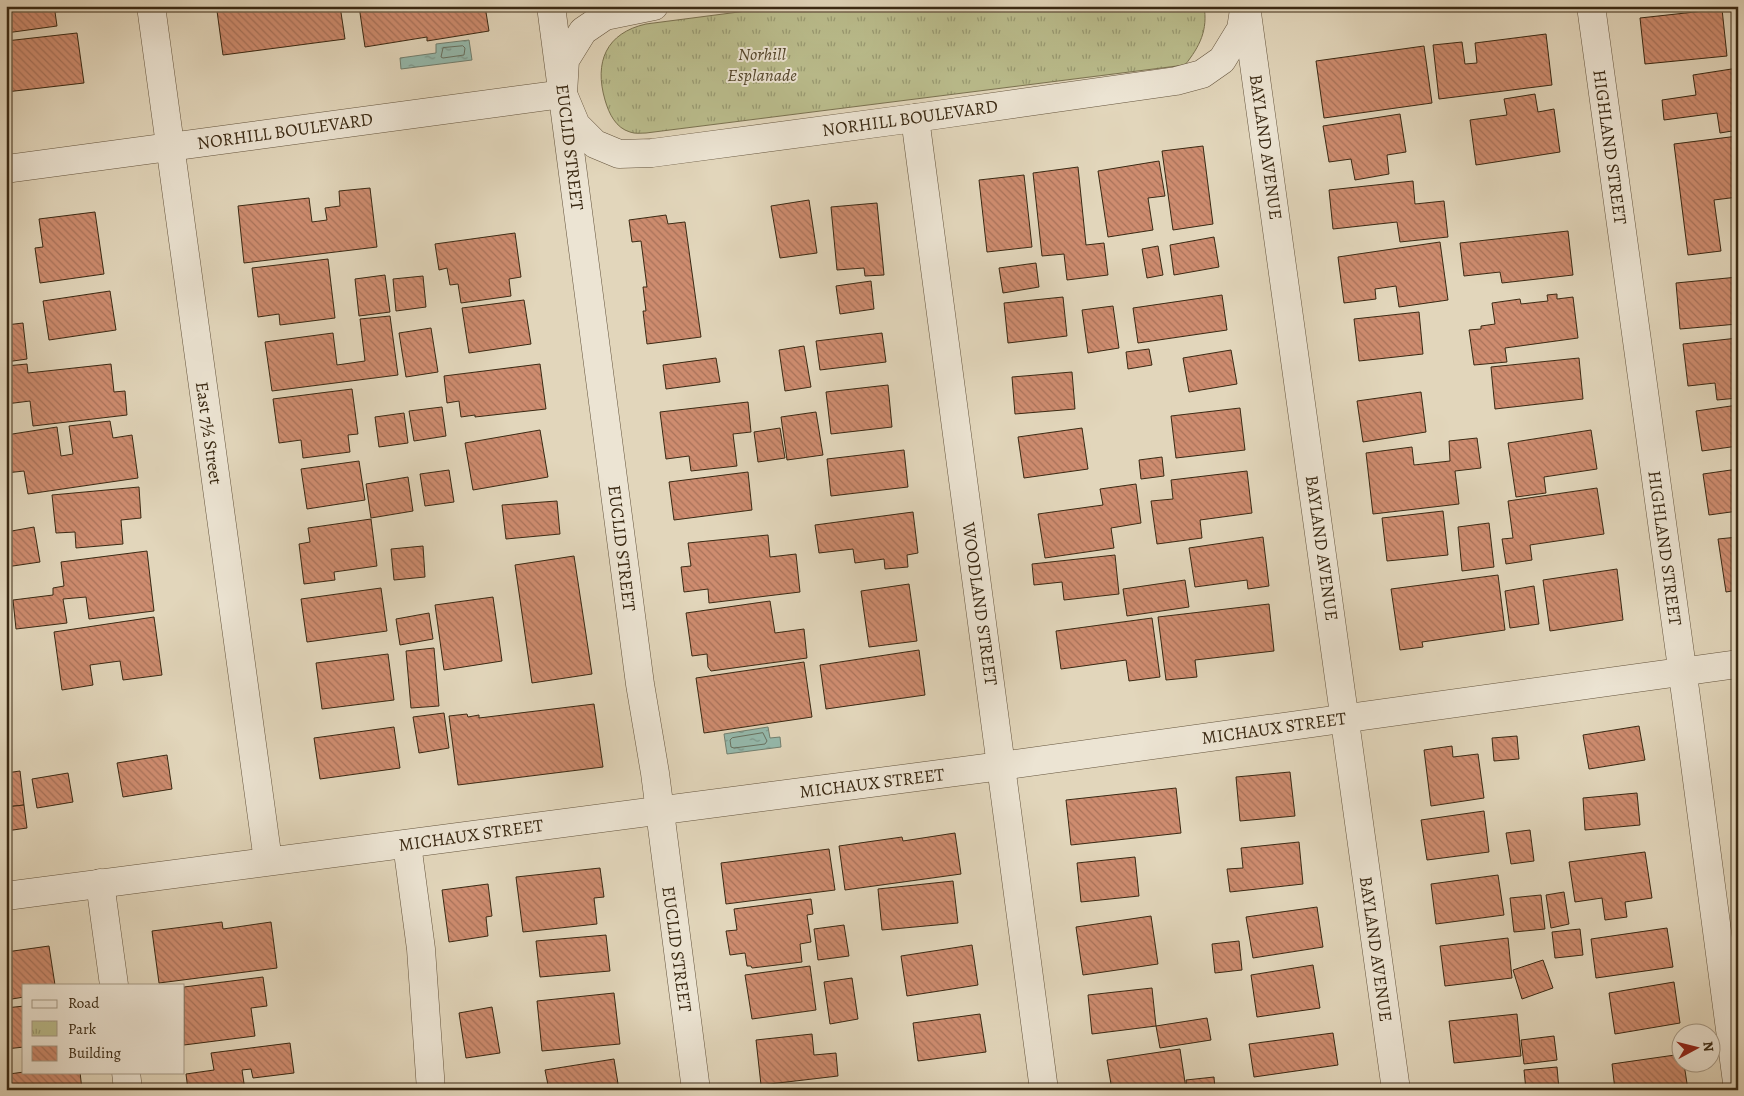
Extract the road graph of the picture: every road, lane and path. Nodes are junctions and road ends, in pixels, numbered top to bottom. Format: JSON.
{"nodes":[{"id":1,"x":151,"y":6,"type":"edge"},
{"id":2,"x":551,"y":6,"type":"edge"},
{"id":3,"x":654,"y":6,"type":"edge"},
{"id":4,"x":1246,"y":6,"type":"edge"},
{"id":5,"x":1591,"y":6,"type":"edge"},
{"id":6,"x":563,"y":94,"type":"junction"},
{"id":7,"x":915,"y":118,"type":"junction"},
{"id":8,"x":170,"y":147,"type":"junction"},
{"id":9,"x":6,"y":169,"type":"edge"},
{"id":10,"x":1738,"y":664,"type":"edge"},
{"id":11,"x":1682,"y":672,"type":"junction"},
{"id":12,"x":1345,"y":718,"type":"junction"},
{"id":13,"x":1001,"y":766,"type":"junction"},
{"id":14,"x":659,"y":810,"type":"junction"},
{"id":15,"x":408,"y":844,"type":"junction"},
{"id":16,"x":268,"y":861,"type":"junction"},
{"id":17,"x":100,"y":883,"type":"junction"},
{"id":18,"x":6,"y":896,"type":"edge"},
{"id":19,"x":114,"y":984,"type":"edge"},
{"id":20,"x":126,"y":1074,"type":"edge"},
{"id":21,"x":128,"y":1090,"type":"edge"},
{"id":22,"x":431,"y":1090,"type":"edge"},
{"id":23,"x":696,"y":1090,"type":"edge"},
{"id":24,"x":1044,"y":1090,"type":"edge"},
{"id":25,"x":1396,"y":1090,"type":"edge"},
{"id":26,"x":1738,"y":1090,"type":"edge"}],
"edges":[{"from":1,"to":8,"type":"street","name":"East 7½ Street"},
{"from":2,"to":6,"type":"street","name":"EUCLID STREET"},
{"from":3,"to":6,"type":"street","name":"NORHILL BOULEVARD"},
{"from":4,"to":7,"type":"street","name":"NORHILL BOULEVARD"},
{"from":4,"to":12,"type":"street","name":"BAYLAND AVENUE"},
{"from":5,"to":11,"type":"street","name":"HIGHLAND STREET"},
{"from":6,"to":7,"type":"street","name":"NORHILL BOULEVARD"},
{"from":6,"to":8,"type":"street","name":"NORHILL BOULEVARD"},
{"from":6,"to":14,"type":"street","name":"EUCLID STREET"},
{"from":7,"to":13,"type":"street","name":"WOODLAND STREET"},
{"from":8,"to":9,"type":"street","name":"NORHILL BOULEVARD"},
{"from":8,"to":16,"type":"street","name":"East 7½ Street"},
{"from":10,"to":11,"type":"street","name":"MICHAUX STREET"},
{"from":11,"to":12,"type":"street","name":"MICHAUX STREET"},
{"from":11,"to":26,"type":"street","name":"HIGHLAND STREET"},
{"from":12,"to":13,"type":"street","name":"MICHAUX STREET"},
{"from":12,"to":25,"type":"street","name":"BAYLAND AVENUE"},
{"from":13,"to":14,"type":"street","name":"MICHAUX STREET"},
{"from":13,"to":24,"type":"street","name":"WOODLAND STREET"},
{"from":14,"to":15,"type":"street","name":"MICHAUX STREET"},
{"from":14,"to":23,"type":"street","name":"EUCLID STREET"},
{"from":15,"to":16,"type":"street","name":"MICHAUX STREET"},
{"from":15,"to":22,"type":"street"},
{"from":16,"to":17,"type":"street","name":"MICHAUX STREET"},
{"from":17,"to":18,"type":"street","name":"MICHAUX STREET"},
{"from":17,"to":19,"type":"street"},
{"from":20,"to":21,"type":"street"}]}
